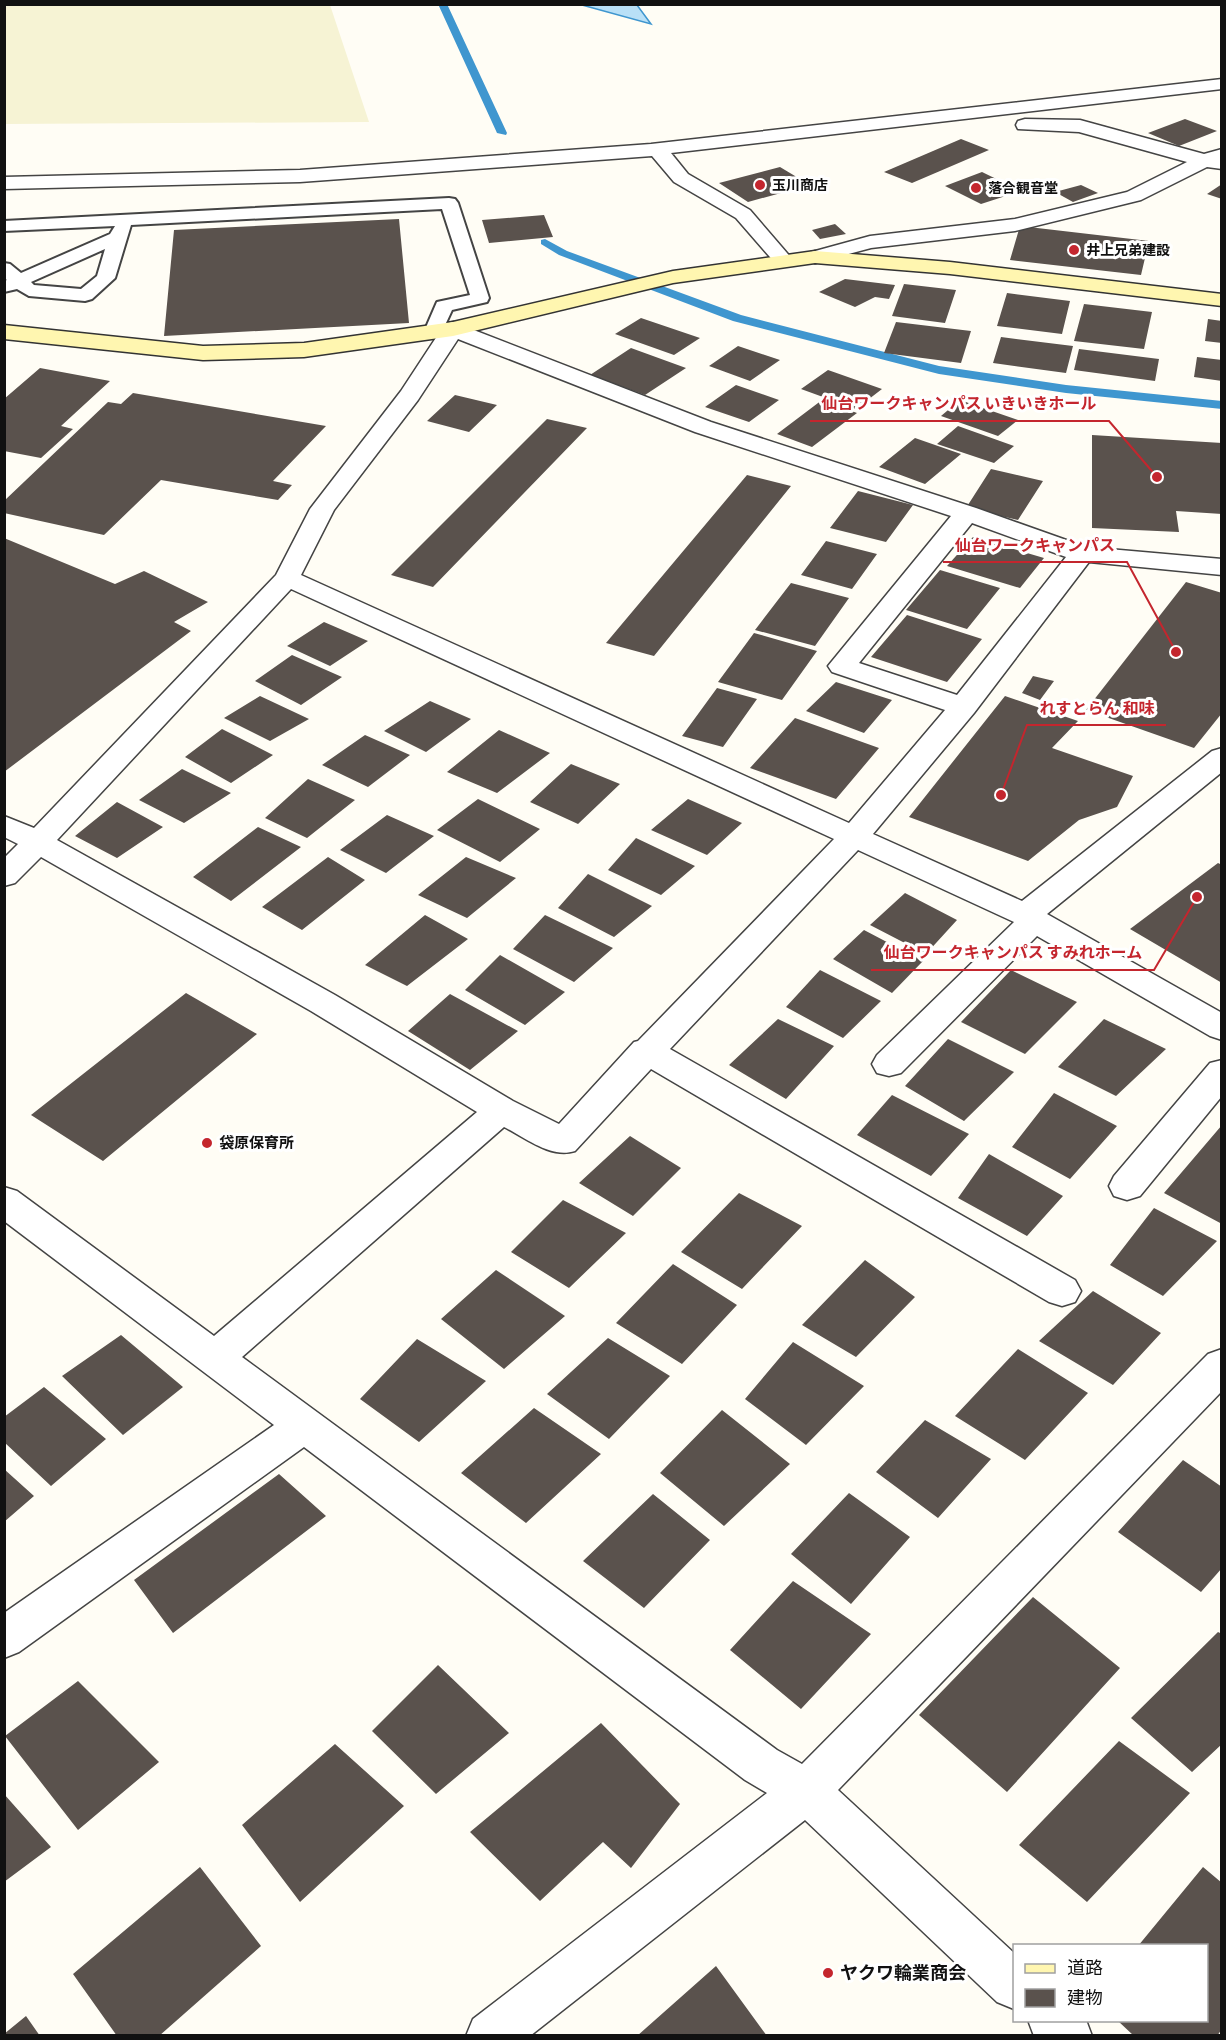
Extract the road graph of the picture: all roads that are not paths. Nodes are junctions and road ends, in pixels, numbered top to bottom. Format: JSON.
{"nodes":[{"id":1,"x":1221,"y":84,"type":"edge"},
{"id":2,"x":868,"y":126,"type":"junction"},
{"id":3,"x":658,"y":150,"type":"junction"},
{"id":4,"x":1216,"y":160,"type":"edge"},
{"id":5,"x":4,"y":183,"type":"edge"},
{"id":6,"x":126,"y":221,"type":"junction"},
{"id":7,"x":4,"y":226,"type":"edge"},
{"id":8,"x":117,"y":237,"type":"junction"},
{"id":9,"x":815,"y":257,"type":"junction"},
{"id":10,"x":783,"y":260,"type":"junction"},
{"id":11,"x":4,"y":268,"type":"edge"},
{"id":12,"x":12,"y":285,"type":"edge"},
{"id":13,"x":1221,"y":300,"type":"edge"},
{"id":14,"x":443,"y":331,"type":"junction"},
{"id":15,"x":4,"y":332,"type":"edge"},
{"id":16,"x":967,"y":513,"type":"junction"},
{"id":17,"x":1082,"y":554,"type":"junction"},
{"id":18,"x":1221,"y":567,"type":"edge"},
{"id":19,"x":286,"y":578,"type":"junction"},
{"id":20,"x":964,"y":707,"type":"junction"},
{"id":21,"x":1221,"y":757,"type":"edge"},
{"id":22,"x":4,"y":825,"type":"edge"},
{"id":23,"x":854,"y":836,"type":"junction"},
{"id":24,"x":38,"y":842,"type":"junction"},
{"id":25,"x":4,"y":876,"type":"edge"},
{"id":26,"x":1030,"y":918,"type":"junction"},
{"id":27,"x":1221,"y":1028,"type":"edge"},
{"id":28,"x":646,"y":1052,"type":"junction"},
{"id":29,"x":889,"y":1064,"type":"dead end"},
{"id":30,"x":1221,"y":1072,"type":"edge"},
{"id":31,"x":501,"y":1110,"type":"junction"},
{"id":32,"x":1127,"y":1186,"type":"dead end"},
{"id":33,"x":4,"y":1201,"type":"edge"},
{"id":34,"x":1062,"y":1292,"type":"dead end"},
{"id":35,"x":215,"y":1358,"type":"junction"},
{"id":36,"x":1221,"y":1365,"type":"edge"},
{"id":37,"x":306,"y":1425,"type":"junction"},
{"id":38,"x":4,"y":1638,"type":"edge"},
{"id":39,"x":806,"y":1791,"type":"junction"},
{"id":40,"x":1013,"y":1984,"type":"edge"},
{"id":41,"x":1054,"y":2022,"type":"edge"},
{"id":42,"x":504,"y":2031,"type":"edge"},
{"id":43,"x":1068,"y":2036,"type":"edge"}],
"edges":[{"from":1,"to":2,"type":"street"},
{"from":2,"to":3,"type":"street"},
{"from":2,"to":4,"type":"street"},
{"from":3,"to":5,"type":"street"},
{"from":3,"to":10,"type":"street"},
{"from":4,"to":9,"type":"street"},
{"from":6,"to":7,"type":"lane"},
{"from":6,"to":8,"type":"lane"},
{"from":6,"to":14,"type":"lane"},
{"from":8,"to":12,"type":"lane"},
{"from":8,"to":12,"type":"lane"},
{"from":9,"to":10,"type":"street"},
{"from":9,"to":13,"type":"street"},
{"from":10,"to":14,"type":"street"},
{"from":11,"to":12,"type":"lane"},
{"from":14,"to":15,"type":"street"},
{"from":14,"to":16,"type":"street"},
{"from":14,"to":19,"type":"street"},
{"from":16,"to":17,"type":"street"},
{"from":16,"to":20,"type":"street"},
{"from":17,"to":18,"type":"street"},
{"from":17,"to":20,"type":"street"},
{"from":19,"to":23,"type":"street"},
{"from":19,"to":24,"type":"street"},
{"from":20,"to":23,"type":"street"},
{"from":21,"to":26,"type":"street"},
{"from":22,"to":24,"type":"street"},
{"from":23,"to":26,"type":"street"},
{"from":23,"to":28,"type":"street"},
{"from":24,"to":25,"type":"street"},
{"from":24,"to":31,"type":"street"},
{"from":26,"to":27,"type":"street"},
{"from":26,"to":29,"type":"street"},
{"from":28,"to":31,"type":"street"},
{"from":28,"to":34,"type":"street"},
{"from":30,"to":32,"type":"street"},
{"from":31,"to":35,"type":"street"},
{"from":33,"to":35,"type":"street"},
{"from":35,"to":37,"type":"street"},
{"from":36,"to":39,"type":"street"},
{"from":37,"to":38,"type":"street"},
{"from":37,"to":39,"type":"street"},
{"from":39,"to":40,"type":"street"},
{"from":39,"to":42,"type":"street"},
{"from":41,"to":43,"type":"street"}]}
